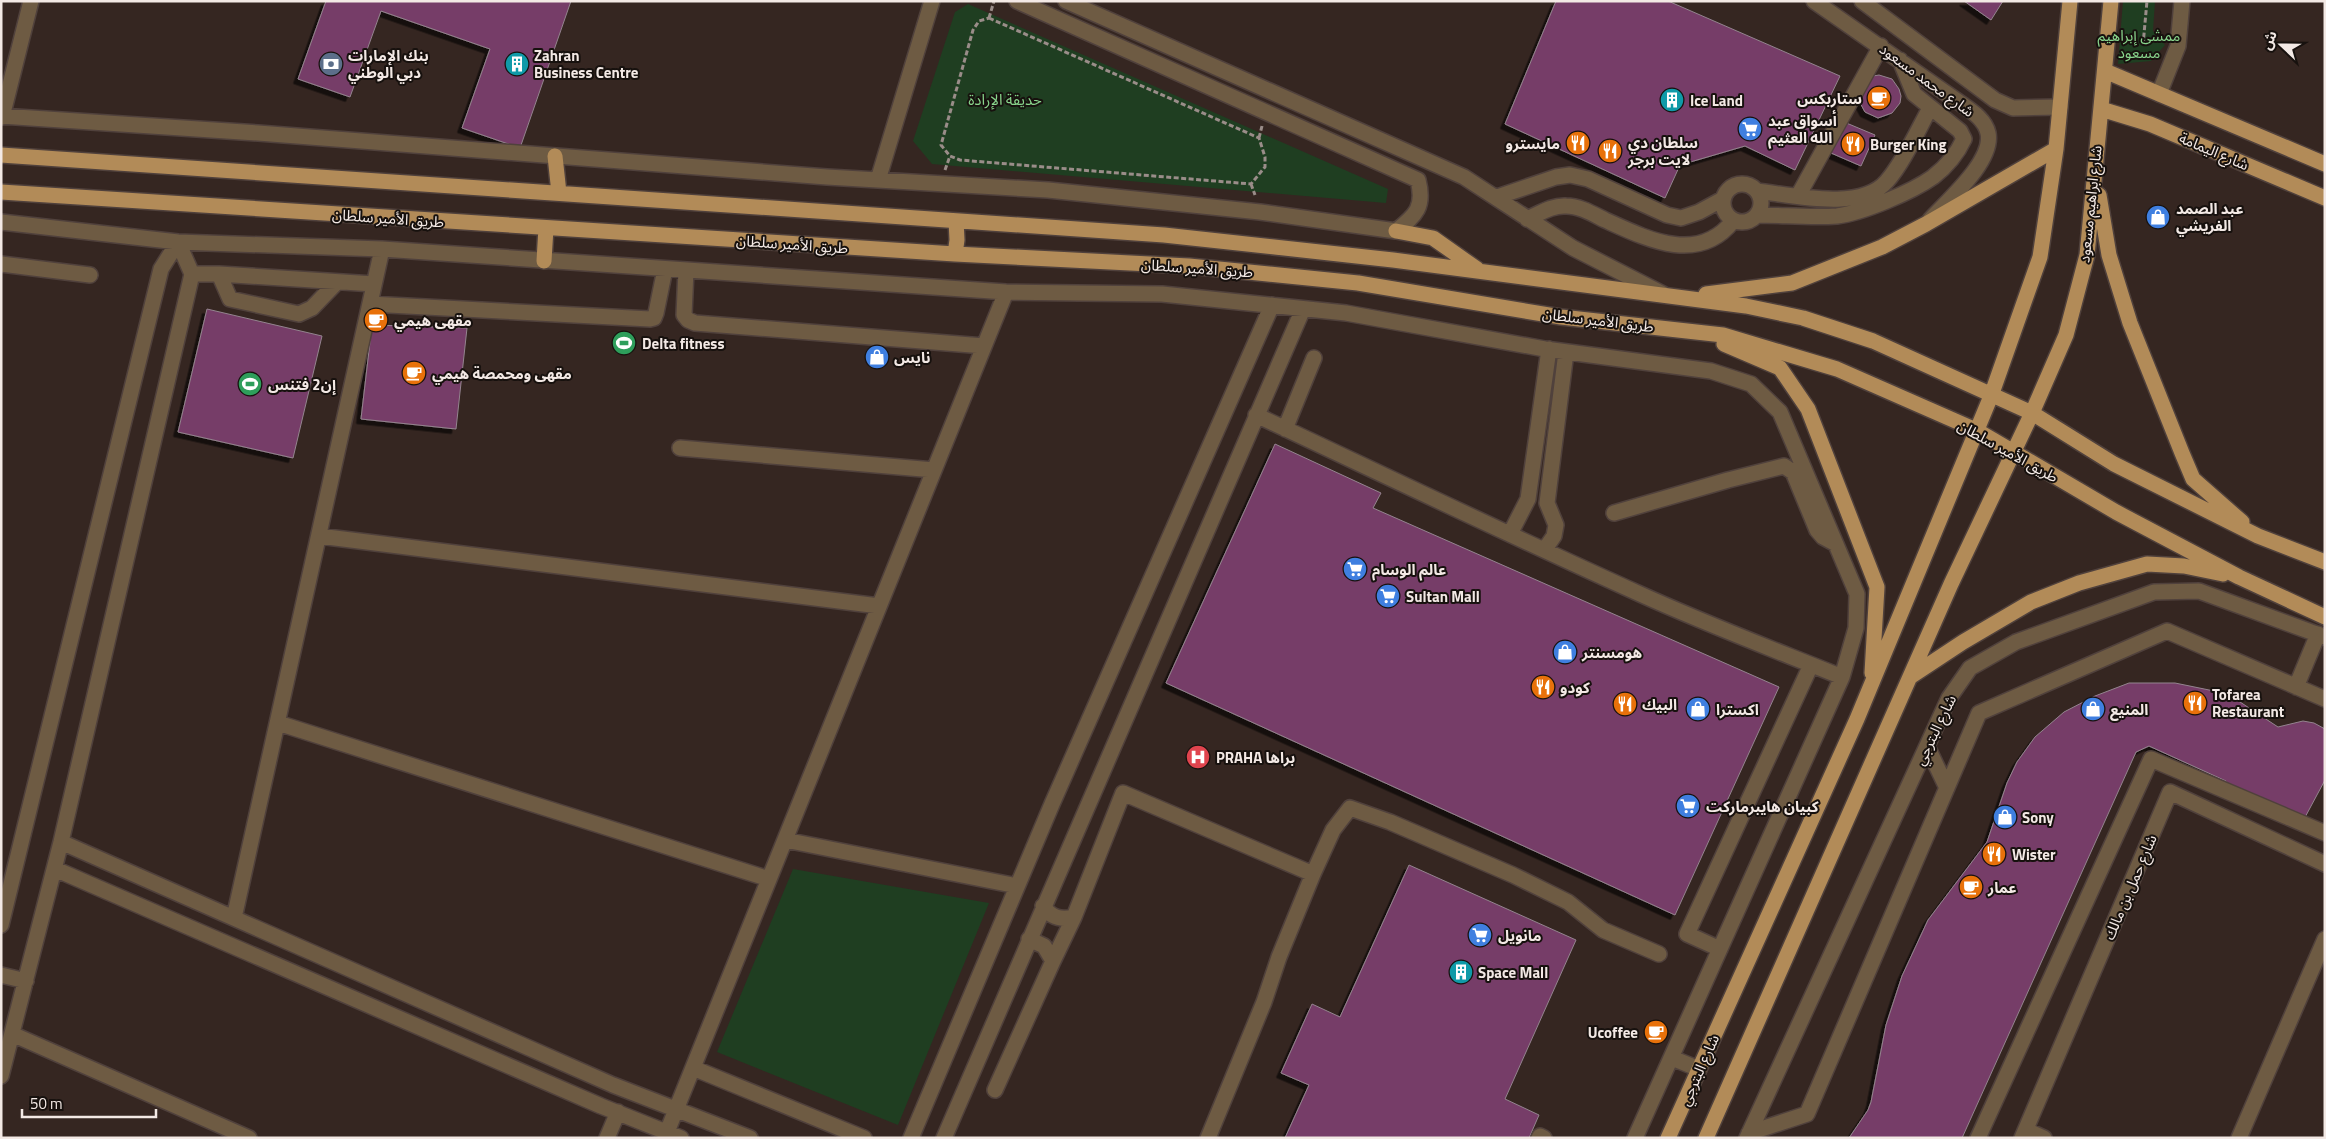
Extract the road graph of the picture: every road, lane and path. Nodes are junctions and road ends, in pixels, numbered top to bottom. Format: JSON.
{"nodes":[{"id":1,"x":31,"y":1,"type":"edge"},
{"id":2,"x":932,"y":1,"type":"edge"},
{"id":3,"x":994,"y":1,"type":"edge"},
{"id":4,"x":1017,"y":1,"type":"edge"},
{"id":5,"x":1066,"y":1,"type":"edge"},
{"id":6,"x":1814,"y":1,"type":"edge"},
{"id":7,"x":1862,"y":1,"type":"edge"},
{"id":8,"x":2070,"y":1,"type":"edge"},
{"id":9,"x":2111,"y":1,"type":"edge"},
{"id":10,"x":2147,"y":1,"type":"edge"},
{"id":11,"x":2182,"y":1,"type":"edge"},
{"id":12,"x":989,"y":18,"type":"junction"},
{"id":13,"x":2143,"y":45,"type":"dead end"},
{"id":14,"x":1881,"y":46,"type":"junction"},
{"id":15,"x":1900,"y":60,"type":"junction"},
{"id":16,"x":2105,"y":71,"type":"junction"},
{"id":17,"x":2159,"y":94,"type":"junction"},
{"id":18,"x":2060,"y":107,"type":"junction"},
{"id":19,"x":1930,"y":108,"type":"junction"},
{"id":20,"x":2101,"y":109,"type":"junction"},
{"id":21,"x":2,"y":116,"type":"edge"},
{"id":22,"x":2056,"y":149,"type":"junction"},
{"id":23,"x":1,"y":154,"type":"edge"},
{"id":24,"x":555,"y":156,"type":"junction"},
{"id":25,"x":2095,"y":160,"type":"junction"},
{"id":26,"x":2325,"y":164,"type":"edge"},
{"id":27,"x":878,"y":180,"type":"junction"},
{"id":28,"x":1757,"y":191,"type":"junction"},
{"id":29,"x":1,"y":192,"type":"edge"},
{"id":30,"x":559,"y":193,"type":"junction"},
{"id":31,"x":1798,"y":196,"type":"junction"},
{"id":32,"x":1496,"y":197,"type":"junction"},
{"id":33,"x":2325,"y":198,"type":"edge"},
{"id":34,"x":1723,"y":199,"type":"junction"},
{"id":35,"x":1757,"y":215,"type":"junction"},
{"id":36,"x":1527,"y":219,"type":"junction"},
{"id":37,"x":956,"y":221,"type":"junction"},
{"id":38,"x":1733,"y":221,"type":"junction"},
{"id":39,"x":1,"y":222,"type":"edge"},
{"id":40,"x":1926,"y":224,"type":"junction"},
{"id":41,"x":546,"y":228,"type":"junction"},
{"id":42,"x":1396,"y":231,"type":"junction"},
{"id":43,"x":178,"y":242,"type":"junction"},
{"id":44,"x":382,"y":250,"type":"junction"},
{"id":45,"x":955,"y":254,"type":"junction"},
{"id":46,"x":544,"y":260,"type":"junction"},
{"id":47,"x":1,"y":264,"type":"edge"},
{"id":48,"x":666,"y":269,"type":"junction"},
{"id":49,"x":686,"y":270,"type":"junction"},
{"id":50,"x":1481,"y":271,"type":"junction"},
{"id":51,"x":192,"y":274,"type":"junction"},
{"id":52,"x":219,"y":274,"type":"junction"},
{"id":53,"x":90,"y":275,"type":"dead end"},
{"id":54,"x":336,"y":282,"type":"junction"},
{"id":55,"x":374,"y":284,"type":"junction"},
{"id":56,"x":1006,"y":292,"type":"junction"},
{"id":57,"x":1666,"y":296,"type":"junction"},
{"id":58,"x":370,"y":304,"type":"junction"},
{"id":59,"x":1272,"y":305,"type":"junction"},
{"id":60,"x":1303,"y":309,"type":"junction"},
{"id":61,"x":1670,"y":329,"type":"junction"},
{"id":62,"x":984,"y":346,"type":"junction"},
{"id":63,"x":1549,"y":349,"type":"junction"},
{"id":64,"x":1566,"y":352,"type":"junction"},
{"id":65,"x":1314,"y":358,"type":"dead end"},
{"id":66,"x":1991,"y":396,"type":"junction"},
{"id":67,"x":2032,"y":413,"type":"junction"},
{"id":68,"x":1256,"y":416,"type":"junction"},
{"id":69,"x":1285,"y":429,"type":"junction"},
{"id":70,"x":1976,"y":430,"type":"junction"},
{"id":71,"x":680,"y":448,"type":"dead end"},
{"id":72,"x":2013,"y":453,"type":"junction"},
{"id":73,"x":934,"y":470,"type":"junction"},
{"id":74,"x":1614,"y":513,"type":"dead end"},
{"id":75,"x":1510,"y":534,"type":"junction"},
{"id":76,"x":319,"y":536,"type":"junction"},
{"id":77,"x":2258,"y":536,"type":"junction"},
{"id":78,"x":1836,"y":544,"type":"junction"},
{"id":79,"x":1545,"y":549,"type":"junction"},
{"id":80,"x":2325,"y":562,"type":"edge"},
{"id":81,"x":2239,"y":577,"type":"junction"},
{"id":82,"x":879,"y":606,"type":"junction"},
{"id":83,"x":2325,"y":617,"type":"edge"},
{"id":84,"x":2322,"y":635,"type":"edge"},
{"id":85,"x":1811,"y":665,"type":"junction"},
{"id":86,"x":1842,"y":677,"type":"junction"},
{"id":87,"x":1910,"y":677,"type":"junction"},
{"id":88,"x":2296,"y":686,"type":"junction"},
{"id":89,"x":2325,"y":699,"type":"edge"},
{"id":90,"x":1857,"y":719,"type":"junction"},
{"id":91,"x":278,"y":723,"type":"junction"},
{"id":92,"x":1926,"y":746,"type":"junction"},
{"id":93,"x":1947,"y":788,"type":"junction"},
{"id":94,"x":2325,"y":833,"type":"edge"},
{"id":95,"x":785,"y":840,"type":"junction"},
{"id":96,"x":61,"y":842,"type":"junction"},
{"id":97,"x":2325,"y":864,"type":"edge"},
{"id":98,"x":55,"y":869,"type":"junction"},
{"id":99,"x":1313,"y":874,"type":"junction"},
{"id":100,"x":770,"y":879,"type":"junction"},
{"id":101,"x":1017,"y":886,"type":"junction"},
{"id":102,"x":1043,"y":906,"type":"junction"},
{"id":103,"x":1074,"y":917,"type":"junction"},
{"id":104,"x":234,"y":918,"type":"junction"},
{"id":105,"x":1,"y":925,"type":"edge"},
{"id":106,"x":1029,"y":939,"type":"junction"},
{"id":107,"x":2325,"y":939,"type":"edge"},
{"id":108,"x":1720,"y":949,"type":"junction"},
{"id":109,"x":1659,"y":954,"type":"dead end"},
{"id":110,"x":1053,"y":961,"type":"junction"},
{"id":111,"x":1,"y":975,"type":"edge"},
{"id":112,"x":26,"y":981,"type":"junction"},
{"id":113,"x":12,"y":1034,"type":"junction"},
{"id":114,"x":1672,"y":1058,"type":"junction"},
{"id":115,"x":693,"y":1068,"type":"junction"},
{"id":116,"x":1699,"y":1069,"type":"junction"},
{"id":117,"x":1,"y":1076,"type":"edge"},
{"id":118,"x":995,"y":1090,"type":"dead end"},
{"id":119,"x":676,"y":1109,"type":"junction"},
{"id":120,"x":618,"y":1112,"type":"junction"},
{"id":121,"x":2024,"y":1134,"type":"edge"},
{"id":122,"x":674,"y":1135,"type":"edge"},
{"id":123,"x":1748,"y":1135,"type":"edge"},
{"id":124,"x":249,"y":1138,"type":"edge"},
{"id":125,"x":607,"y":1138,"type":"edge"},
{"id":126,"x":750,"y":1138,"type":"edge"},
{"id":127,"x":864,"y":1138,"type":"edge"},
{"id":128,"x":911,"y":1138,"type":"edge"},
{"id":129,"x":944,"y":1138,"type":"edge"},
{"id":130,"x":1208,"y":1138,"type":"edge"},
{"id":131,"x":1539,"y":1138,"type":"edge"},
{"id":132,"x":1544,"y":1138,"type":"edge"},
{"id":133,"x":1636,"y":1138,"type":"edge"},
{"id":134,"x":1668,"y":1138,"type":"edge"},
{"id":135,"x":1706,"y":1138,"type":"edge"},
{"id":136,"x":1978,"y":1138,"type":"edge"},
{"id":137,"x":2044,"y":1138,"type":"edge"},
{"id":138,"x":2239,"y":1138,"type":"edge"}],
"edges":[{"from":1,"to":21,"type":"street"},
{"from":2,"to":27,"type":"street"},
{"from":3,"to":12,"type":"path"},
{"from":4,"to":42,"type":"street"},
{"from":5,"to":32,"type":"street"},
{"from":6,"to":14,"type":"street","name":"شارع محمد مسعود"},
{"from":7,"to":18,"type":"street","name":"شارع محمد مسعود"},
{"from":8,"to":18,"type":"main road"},
{"from":9,"to":16,"type":"main road","name":"شارع ابراهيم مسعود"},
{"from":10,"to":13,"type":"path"},
{"from":11,"to":17,"type":"street"},
{"from":12,"to":12,"type":"path"},
{"from":14,"to":15,"type":"street","name":"شارع محمد مسعود"},
{"from":14,"to":31,"type":"street"},
{"from":15,"to":19,"type":"street"},
{"from":15,"to":40,"type":"street","name":"شارع محمد مسعود"},
{"from":16,"to":17,"type":"main road","name":"شارع اليمامة"},
{"from":16,"to":20,"type":"main road","name":"شارع ابراهيم مسعود"},
{"from":17,"to":26,"type":"main road","name":"شارع اليمامة"},
{"from":18,"to":22,"type":"main road"},
{"from":19,"to":31,"type":"street"},
{"from":19,"to":35,"type":"street"},
{"from":20,"to":25,"type":"main road","name":"شارع ابراهيم مسعود"},
{"from":20,"to":33,"type":"main road","name":"شارع اليمامة"},
{"from":21,"to":24,"type":"street"},
{"from":22,"to":40,"type":"main road"},
{"from":22,"to":66,"type":"main road"},
{"from":23,"to":30,"type":"main road","name":"طريق الأمير سلطان"},
{"from":24,"to":27,"type":"street"},
{"from":24,"to":30,"type":"main road"},
{"from":25,"to":67,"type":"main road","name":"شارع ابراهيم مسعود"},
{"from":25,"to":77,"type":"main road"},
{"from":27,"to":42,"type":"street"},
{"from":28,"to":31,"type":"street"},
{"from":28,"to":34,"type":"street"},
{"from":28,"to":35,"type":"street"},
{"from":29,"to":41,"type":"main road","name":"طريق الأمير سلطان"},
{"from":30,"to":37,"type":"main road","name":"طريق الأمير سلطان"},
{"from":32,"to":34,"type":"street"},
{"from":32,"to":36,"type":"street"},
{"from":34,"to":38,"type":"street"},
{"from":35,"to":38,"type":"street"},
{"from":36,"to":38,"type":"street"},
{"from":36,"to":57,"type":"street"},
{"from":37,"to":45,"type":"main road"},
{"from":37,"to":50,"type":"main road","name":"طريق الأمير سلطان"},
{"from":39,"to":43,"type":"street"},
{"from":40,"to":57,"type":"main road"},
{"from":41,"to":45,"type":"main road","name":"طريق الأمير سلطان"},
{"from":41,"to":46,"type":"main road"},
{"from":42,"to":50,"type":"main road"},
{"from":43,"to":44,"type":"street"},
{"from":43,"to":51,"type":"street"},
{"from":43,"to":105,"type":"street"},
{"from":44,"to":46,"type":"street"},
{"from":44,"to":55,"type":"street"},
{"from":45,"to":61,"type":"main road","name":"طريق الأمير سلطان"},
{"from":46,"to":48,"type":"street"},
{"from":47,"to":53,"type":"street"},
{"from":48,"to":49,"type":"street"},
{"from":48,"to":58,"type":"street"},
{"from":49,"to":56,"type":"street"},
{"from":49,"to":62,"type":"street"},
{"from":50,"to":57,"type":"main road","name":"طريق الأمير سلطان"},
{"from":51,"to":52,"type":"street"},
{"from":51,"to":96,"type":"street"},
{"from":52,"to":54,"type":"street"},
{"from":52,"to":54,"type":"street"},
{"from":54,"to":55,"type":"street"},
{"from":55,"to":58,"type":"street"},
{"from":56,"to":59,"type":"street"},
{"from":56,"to":62,"type":"street"},
{"from":57,"to":66,"type":"main road","name":"طريق الأمير سلطان"},
{"from":58,"to":76,"type":"street"},
{"from":59,"to":60,"type":"street"},
{"from":59,"to":101,"type":"street"},
{"from":60,"to":63,"type":"street"},
{"from":60,"to":68,"type":"street"},
{"from":61,"to":70,"type":"main road","name":"طريق الأمير سلطان"},
{"from":61,"to":90,"type":"main road"},
{"from":62,"to":73,"type":"street"},
{"from":63,"to":64,"type":"street"},
{"from":63,"to":75,"type":"street"},
{"from":64,"to":78,"type":"street"},
{"from":64,"to":79,"type":"street"},
{"from":65,"to":69,"type":"street"},
{"from":66,"to":67,"type":"main road","name":"طريق الأمير سلطان"},
{"from":66,"to":70,"type":"main road","name":"شارع البترجي"},
{"from":67,"to":72,"type":"main road","name":"شارع ابراهيم مسعود"},
{"from":67,"to":77,"type":"main road","name":"طريق الأمير سلطان"},
{"from":68,"to":69,"type":"street"},
{"from":68,"to":102,"type":"street"},
{"from":69,"to":75,"type":"street"},
{"from":70,"to":72,"type":"main road","name":"طريق الأمير سلطان"},
{"from":70,"to":90,"type":"main road","name":"شارع البترجي"},
{"from":71,"to":73,"type":"street"},
{"from":72,"to":81,"type":"main road","name":"طريق الأمير سلطان"},
{"from":72,"to":87,"type":"main road"},
{"from":73,"to":82,"type":"street"},
{"from":74,"to":78,"type":"street"},
{"from":75,"to":79,"type":"street"},
{"from":76,"to":82,"type":"street"},
{"from":76,"to":91,"type":"street"},
{"from":77,"to":80,"type":"main road","name":"طريق الأمير سلطان"},
{"from":78,"to":86,"type":"street","name":"شارع البترجي"},
{"from":79,"to":85,"type":"street"},
{"from":81,"to":83,"type":"main road","name":"طريق الأمير سلطان"},
{"from":81,"to":87,"type":"main road"},
{"from":82,"to":95,"type":"street"},
{"from":84,"to":88,"type":"street"},
{"from":84,"to":92,"type":"street","name":"شارع البترجي"},
{"from":85,"to":86,"type":"street"},
{"from":85,"to":108,"type":"street"},
{"from":86,"to":108,"type":"street","name":"شارع البترجي"},
{"from":87,"to":135,"type":"main road"},
{"from":88,"to":89,"type":"street"},
{"from":88,"to":93,"type":"street"},
{"from":90,"to":116,"type":"main road","name":"شارع البترجي"},
{"from":91,"to":100,"type":"street"},
{"from":91,"to":104,"type":"street"},
{"from":92,"to":93,"type":"street"},
{"from":92,"to":123,"type":"street","name":"شارع البترجي"},
{"from":93,"to":123,"type":"street"},
{"from":94,"to":136,"type":"street"},
{"from":95,"to":100,"type":"street"},
{"from":95,"to":101,"type":"street"},
{"from":96,"to":98,"type":"street"},
{"from":96,"to":104,"type":"street"},
{"from":97,"to":121,"type":"street","name":"شارع حمل بن مالك"},
{"from":98,"to":112,"type":"street"},
{"from":98,"to":120,"type":"street"},
{"from":99,"to":103,"type":"street"},
{"from":99,"to":109,"type":"street"},
{"from":99,"to":130,"type":"street"},
{"from":100,"to":115,"type":"street"},
{"from":101,"to":128,"type":"street"},
{"from":102,"to":103,"type":"street"},
{"from":102,"to":106,"type":"street"},
{"from":103,"to":110,"type":"street"},
{"from":104,"to":119,"type":"street"},
{"from":106,"to":110,"type":"street"},
{"from":106,"to":129,"type":"street"},
{"from":107,"to":138,"type":"street"},
{"from":108,"to":114,"type":"street","name":"شارع البترجي"},
{"from":110,"to":118,"type":"street"},
{"from":111,"to":112,"type":"street"},
{"from":112,"to":113,"type":"street"},
{"from":113,"to":117,"type":"street"},
{"from":113,"to":124,"type":"street"},
{"from":114,"to":116,"type":"street"},
{"from":114,"to":133,"type":"street","name":"شارع البترجي"},
{"from":115,"to":119,"type":"street"},
{"from":115,"to":127,"type":"street"},
{"from":116,"to":134,"type":"main road","name":"شارع البترجي"},
{"from":119,"to":122,"type":"street"},
{"from":119,"to":126,"type":"street"},
{"from":120,"to":122,"type":"street"},
{"from":120,"to":125,"type":"street"},
{"from":121,"to":137,"type":"street"},
{"from":131,"to":132,"type":"street"}]}
